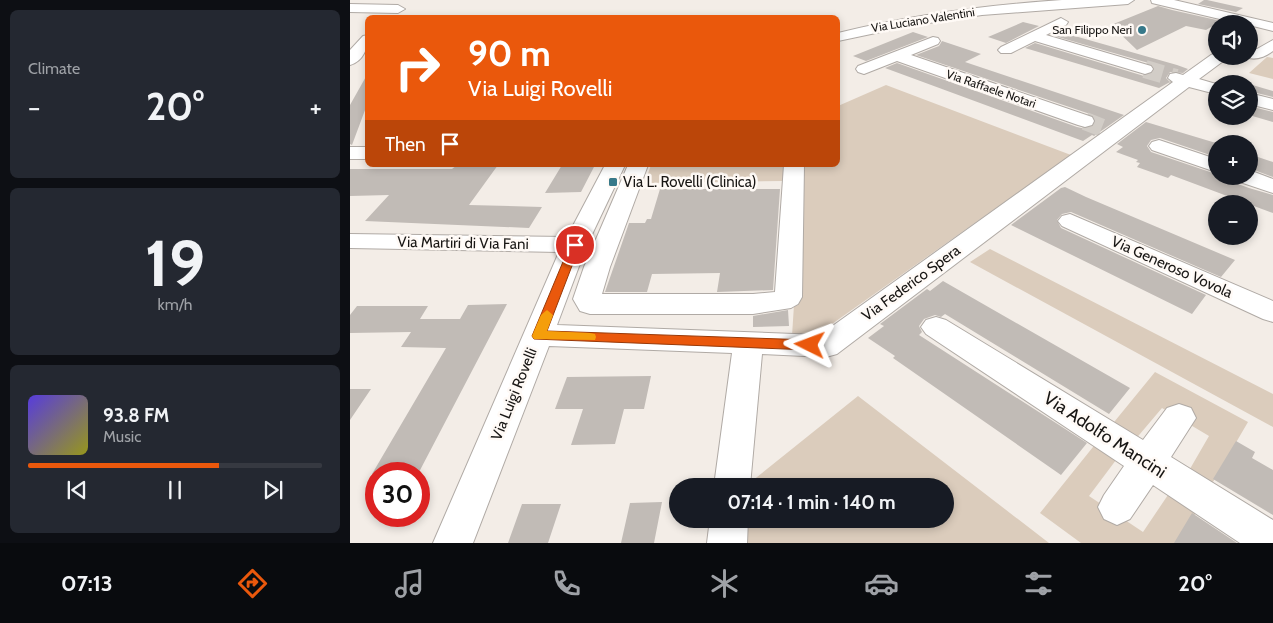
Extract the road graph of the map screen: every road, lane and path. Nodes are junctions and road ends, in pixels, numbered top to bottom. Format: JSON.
{"nodes":[{"id":1,"x":410,"y":0,"type":"edge"},
{"id":2,"x":1128,"y":0,"type":"edge"},
{"id":3,"x":1157,"y":0,"type":"edge"},
{"id":4,"x":350,"y":8,"type":"edge"},
{"id":5,"x":394,"y":13,"type":"edge"},
{"id":6,"x":1219,"y":15,"type":"edge"},
{"id":7,"x":1061,"y":22,"type":"dead end"},
{"id":8,"x":1258,"y":24,"type":"edge"},
{"id":9,"x":1273,"y":27,"type":"edge"},
{"id":10,"x":1034,"y":36,"type":"junction"},
{"id":11,"x":840,"y":37,"type":"edge"},
{"id":12,"x":933,"y":41,"type":"dead end"},
{"id":13,"x":365,"y":42,"type":"edge"},
{"id":14,"x":1006,"y":50,"type":"dead end"},
{"id":15,"x":898,"y":56,"type":"junction"},
{"id":16,"x":350,"y":60,"type":"edge"},
{"id":17,"x":1208,"y":61,"type":"edge"},
{"id":18,"x":864,"y":69,"type":"dead end"},
{"id":19,"x":1145,"y":69,"type":"tunnel mouth"},
{"id":20,"x":1181,"y":79,"type":"junction"},
{"id":21,"x":1208,"y":87,"type":"edge"},
{"id":22,"x":1258,"y":101,"type":"edge"},
{"id":23,"x":1273,"y":106,"type":"edge"},
{"id":24,"x":1101,"y":127,"type":"junction"},
{"id":25,"x":1159,"y":146,"type":"dead end"},
{"id":26,"x":350,"y":153,"type":"edge"},
{"id":27,"x":365,"y":153,"type":"edge"},
{"id":28,"x":1208,"y":163,"type":"edge"},
{"id":29,"x":614,"y":167,"type":"edge"},
{"id":30,"x":637,"y":167,"type":"edge"},
{"id":31,"x":794,"y":167,"type":"edge"},
{"id":32,"x":1258,"y":181,"type":"edge"},
{"id":33,"x":1273,"y":186,"type":"edge"},
{"id":34,"x":1070,"y":221,"type":"dead end"},
{"id":35,"x":350,"y":241,"type":"edge"},
{"id":36,"x":580,"y":259,"type":"junction"},
{"id":37,"x":1273,"y":312,"type":"edge"},
{"id":38,"x":936,"y":327,"type":"dead end"},
{"id":39,"x":539,"y":336,"type":"junction"},
{"id":40,"x":748,"y":342,"type":"junction"},
{"id":41,"x":1178,"y":418,"type":"dead end"},
{"id":42,"x":1148,"y":463,"type":"junction"},
{"id":43,"x":733,"y":478,"type":"edge"},
{"id":44,"x":1117,"y":507,"type":"dead end"},
{"id":45,"x":728,"y":528,"type":"edge"},
{"id":46,"x":1273,"y":542,"type":"edge"},
{"id":47,"x":453,"y":543,"type":"edge"},
{"id":48,"x":726,"y":543,"type":"edge"}],
"edges":[{"from":1,"to":5,"type":"street"},
{"from":2,"to":11,"type":"street","name":"Via Luciano Valentini"},
{"from":3,"to":6,"type":"street"},
{"from":4,"to":5,"type":"street"},
{"from":7,"to":10,"type":"street"},
{"from":8,"to":9,"type":"street"},
{"from":10,"to":14,"type":"street"},
{"from":10,"to":19,"type":"street"},
{"from":12,"to":15,"type":"street"},
{"from":13,"to":16,"type":"street"},
{"from":15,"to":18,"type":"street"},
{"from":15,"to":24,"type":"street","name":"Via Raffaele Notari"},
{"from":17,"to":20,"type":"street","name":"Via Federico Spera"},
{"from":20,"to":21,"type":"street"},
{"from":20,"to":24,"type":"street","name":"Via Federico Spera"},
{"from":22,"to":23,"type":"street"},
{"from":24,"to":40,"type":"street","name":"Via Federico Spera"},
{"from":25,"to":28,"type":"street"},
{"from":26,"to":27,"type":"street"},
{"from":29,"to":36,"type":"street","name":"Via Luigi Rovelli"},
{"from":30,"to":36,"type":"street"},
{"from":31,"to":36,"type":"street"},
{"from":32,"to":33,"type":"street"},
{"from":34,"to":37,"type":"street","name":"Via Generoso Vovola"},
{"from":35,"to":36,"type":"street","name":"Via Martiri di Via Fani"},
{"from":36,"to":39,"type":"street","name":"Via Luigi Rovelli"},
{"from":38,"to":42,"type":"street","name":"Via Adolfo Mancini"},
{"from":39,"to":40,"type":"street","name":"Via Federico Spera"},
{"from":39,"to":47,"type":"street","name":"Via Luigi Rovelli"},
{"from":40,"to":43,"type":"street"},
{"from":41,"to":42,"type":"street"},
{"from":42,"to":44,"type":"street"},
{"from":42,"to":46,"type":"street","name":"Via Adolfo Mancini"},
{"from":45,"to":48,"type":"street"}]}
